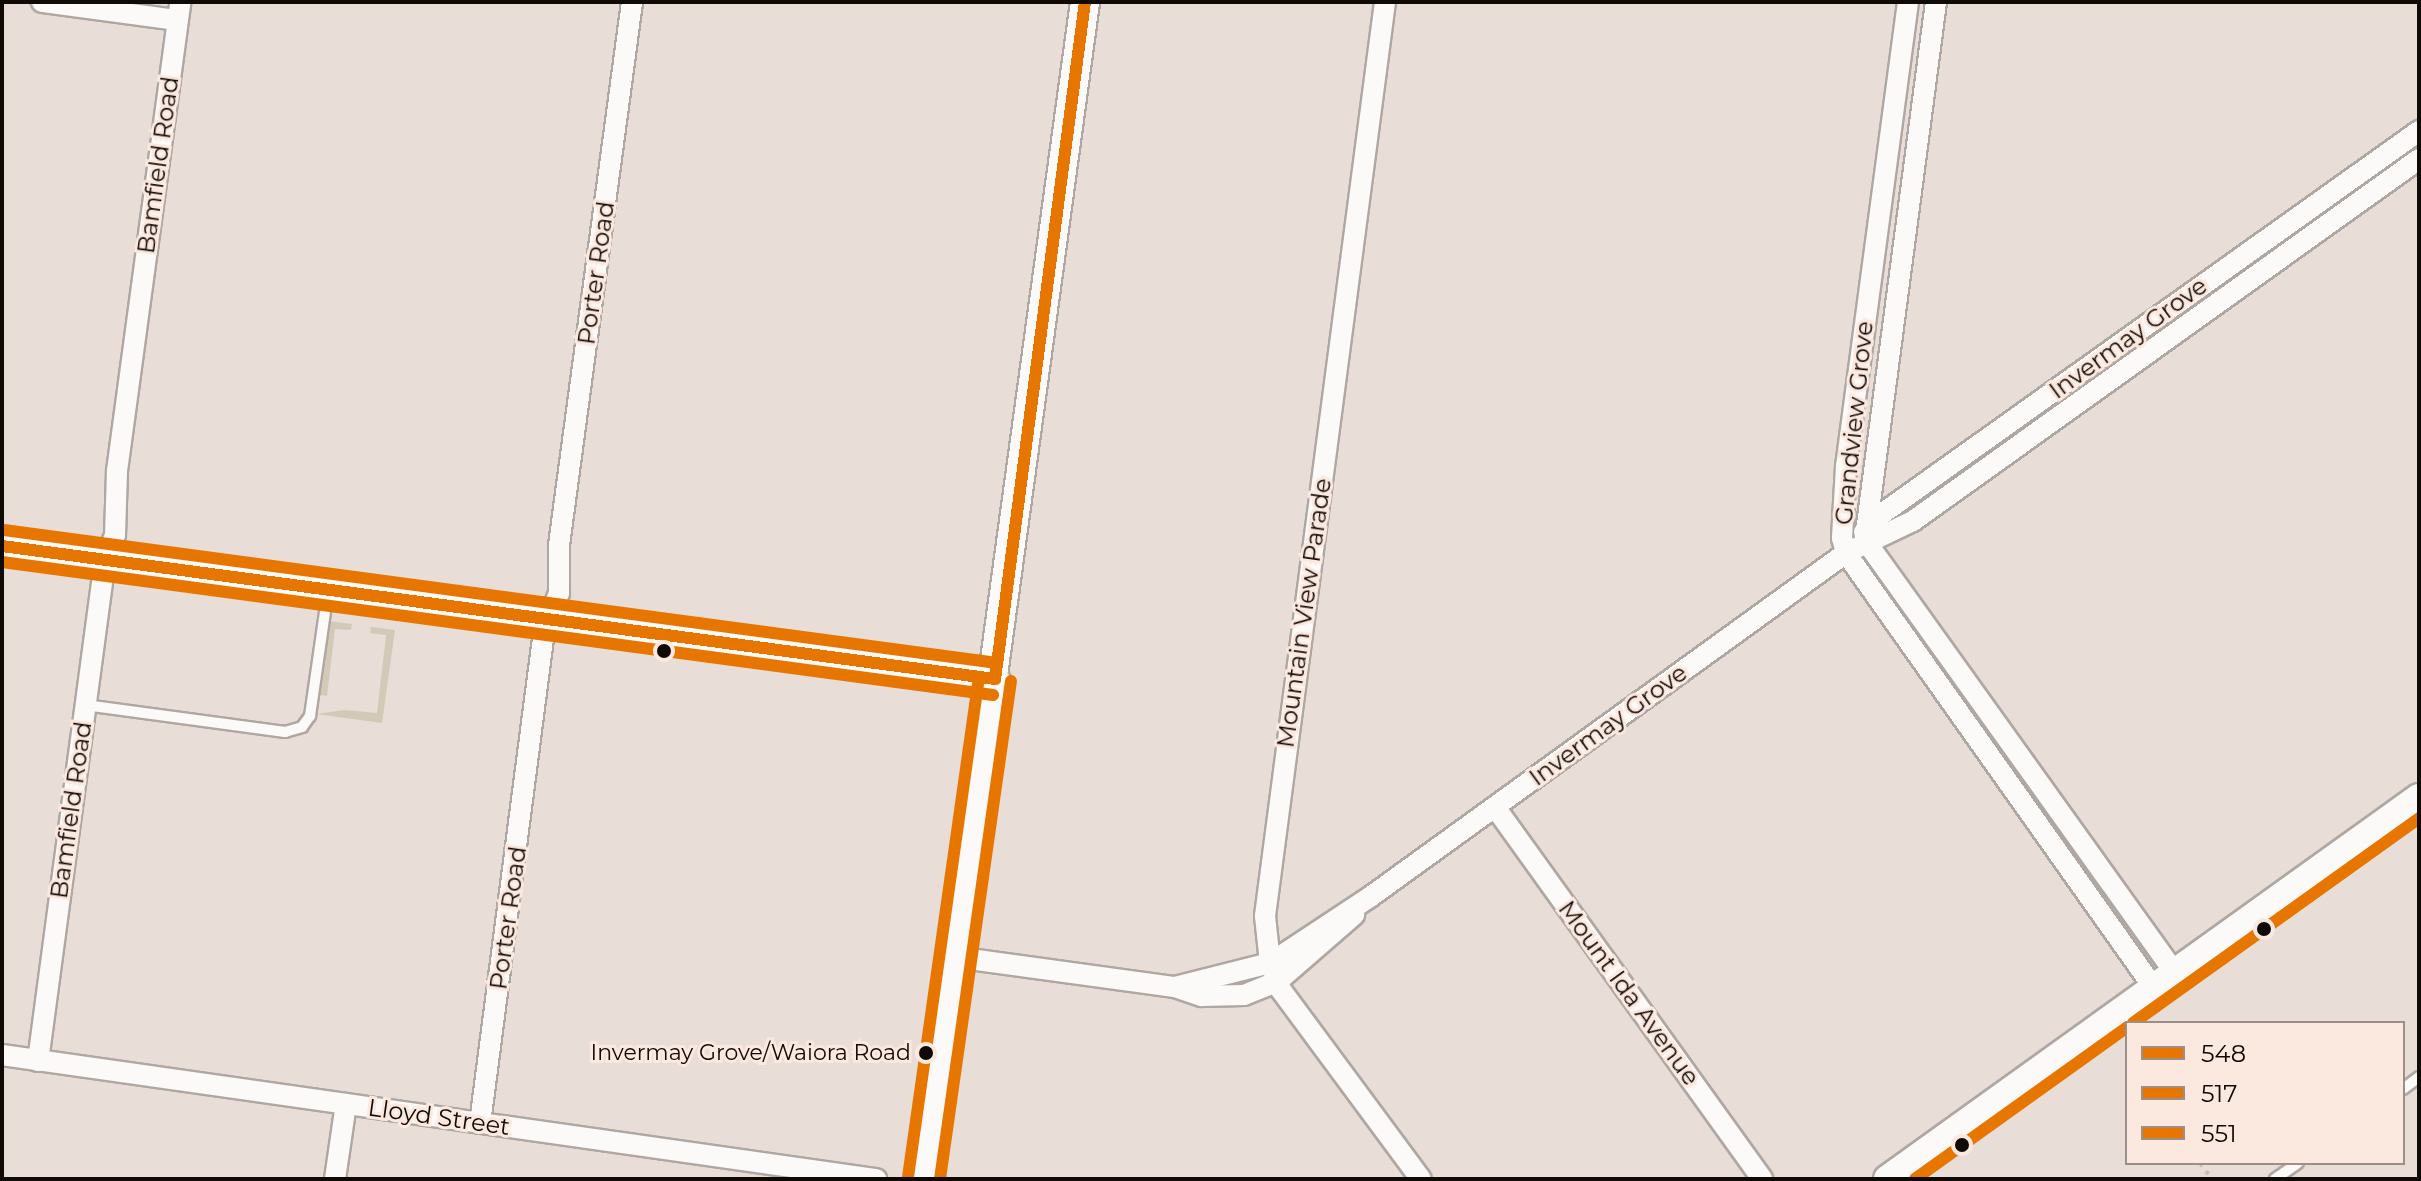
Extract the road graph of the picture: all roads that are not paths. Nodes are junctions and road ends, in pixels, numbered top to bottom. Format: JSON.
{"nodes":[{"id":1,"x":42,"y":2,"type":"edge"},
{"id":2,"x":632,"y":2,"type":"edge"},
{"id":3,"x":1085,"y":2,"type":"edge"},
{"id":4,"x":1385,"y":2,"type":"edge"},
{"id":5,"x":1908,"y":2,"type":"edge"},
{"id":6,"x":1936,"y":2,"type":"edge"},
{"id":7,"x":178,"y":11,"type":"edge"},
{"id":8,"x":2419,"y":131,"type":"edge"},
{"id":9,"x":2419,"y":159,"type":"edge"},
{"id":10,"x":1867,"y":537,"type":"junction"},
{"id":11,"x":2,"y":546,"type":"edge"},
{"id":12,"x":1846,"y":553,"type":"junction"},
{"id":13,"x":105,"y":560,"type":"junction"},
{"id":14,"x":328,"y":589,"type":"junction"},
{"id":15,"x":549,"y":619,"type":"junction"},
{"id":16,"x":995,"y":679,"type":"junction"},
{"id":17,"x":85,"y":705,"type":"junction"},
{"id":18,"x":2419,"y":798,"type":"edge"},
{"id":19,"x":1495,"y":807,"type":"junction"},
{"id":20,"x":955,"y":957,"type":"junction"},
{"id":21,"x":1274,"y":972,"type":"junction"},
{"id":22,"x":2164,"y":980,"type":"junction"},
{"id":23,"x":2,"y":1055,"type":"edge"},
{"id":24,"x":38,"y":1061,"type":"junction"},
{"id":25,"x":346,"y":1104,"type":"junction"},
{"id":26,"x":480,"y":1123,"type":"junction"},
{"id":27,"x":2295,"y":1165,"type":"edge"},
{"id":28,"x":335,"y":1179,"type":"edge"},
{"id":29,"x":876,"y":1179,"type":"edge"},
{"id":30,"x":924,"y":1179,"type":"edge"},
{"id":31,"x":1421,"y":1179,"type":"edge"},
{"id":32,"x":1762,"y":1179,"type":"edge"},
{"id":33,"x":1888,"y":1179,"type":"edge"},
{"id":34,"x":2275,"y":1179,"type":"edge"}],
"edges":[{"from":1,"to":7,"type":"street"},
{"from":2,"to":15,"type":"street","name":"Porter Road"},
{"from":3,"to":16,"type":"main road"},
{"from":4,"to":21,"type":"street","name":"Mountain View Parade"},
{"from":5,"to":12,"type":"street","name":"Grandview Grove"},
{"from":6,"to":10,"type":"street","name":"Grandview Grove"},
{"from":7,"to":13,"type":"street","name":"Bamfield Road"},
{"from":8,"to":10,"type":"street","name":"Invermay Grove"},
{"from":9,"to":10,"type":"street","name":"Invermay Grove"},
{"from":10,"to":12,"type":"street","name":"Invermay Grove"},
{"from":10,"to":22,"type":"street","name":"Grandview Grove"},
{"from":11,"to":13,"type":"main road"},
{"from":12,"to":19,"type":"street","name":"Invermay Grove"},
{"from":12,"to":22,"type":"street","name":"Grandview Grove"},
{"from":13,"to":14,"type":"main road"},
{"from":13,"to":17,"type":"street","name":"Bamfield Road"},
{"from":14,"to":15,"type":"main road"},
{"from":14,"to":17,"type":"lane"},
{"from":15,"to":16,"type":"main road"},
{"from":15,"to":26,"type":"street","name":"Porter Road"},
{"from":16,"to":20,"type":"main road"},
{"from":17,"to":24,"type":"street","name":"Bamfield Road"},
{"from":18,"to":22,"type":"main road"},
{"from":19,"to":21,"type":"street","name":"Invermay Grove"},
{"from":19,"to":32,"type":"street","name":"Mount Ida Avenue"},
{"from":20,"to":21,"type":"street","name":"Invermay Grove"},
{"from":20,"to":30,"type":"main road"},
{"from":21,"to":31,"type":"street"},
{"from":22,"to":33,"type":"main road"},
{"from":23,"to":24,"type":"street","name":"Lloyd Street"},
{"from":24,"to":25,"type":"street","name":"Lloyd Street"},
{"from":25,"to":26,"type":"street","name":"Lloyd Street"},
{"from":25,"to":28,"type":"street"},
{"from":26,"to":29,"type":"street","name":"Lloyd Street"},
{"from":27,"to":34,"type":"lane"}]}
